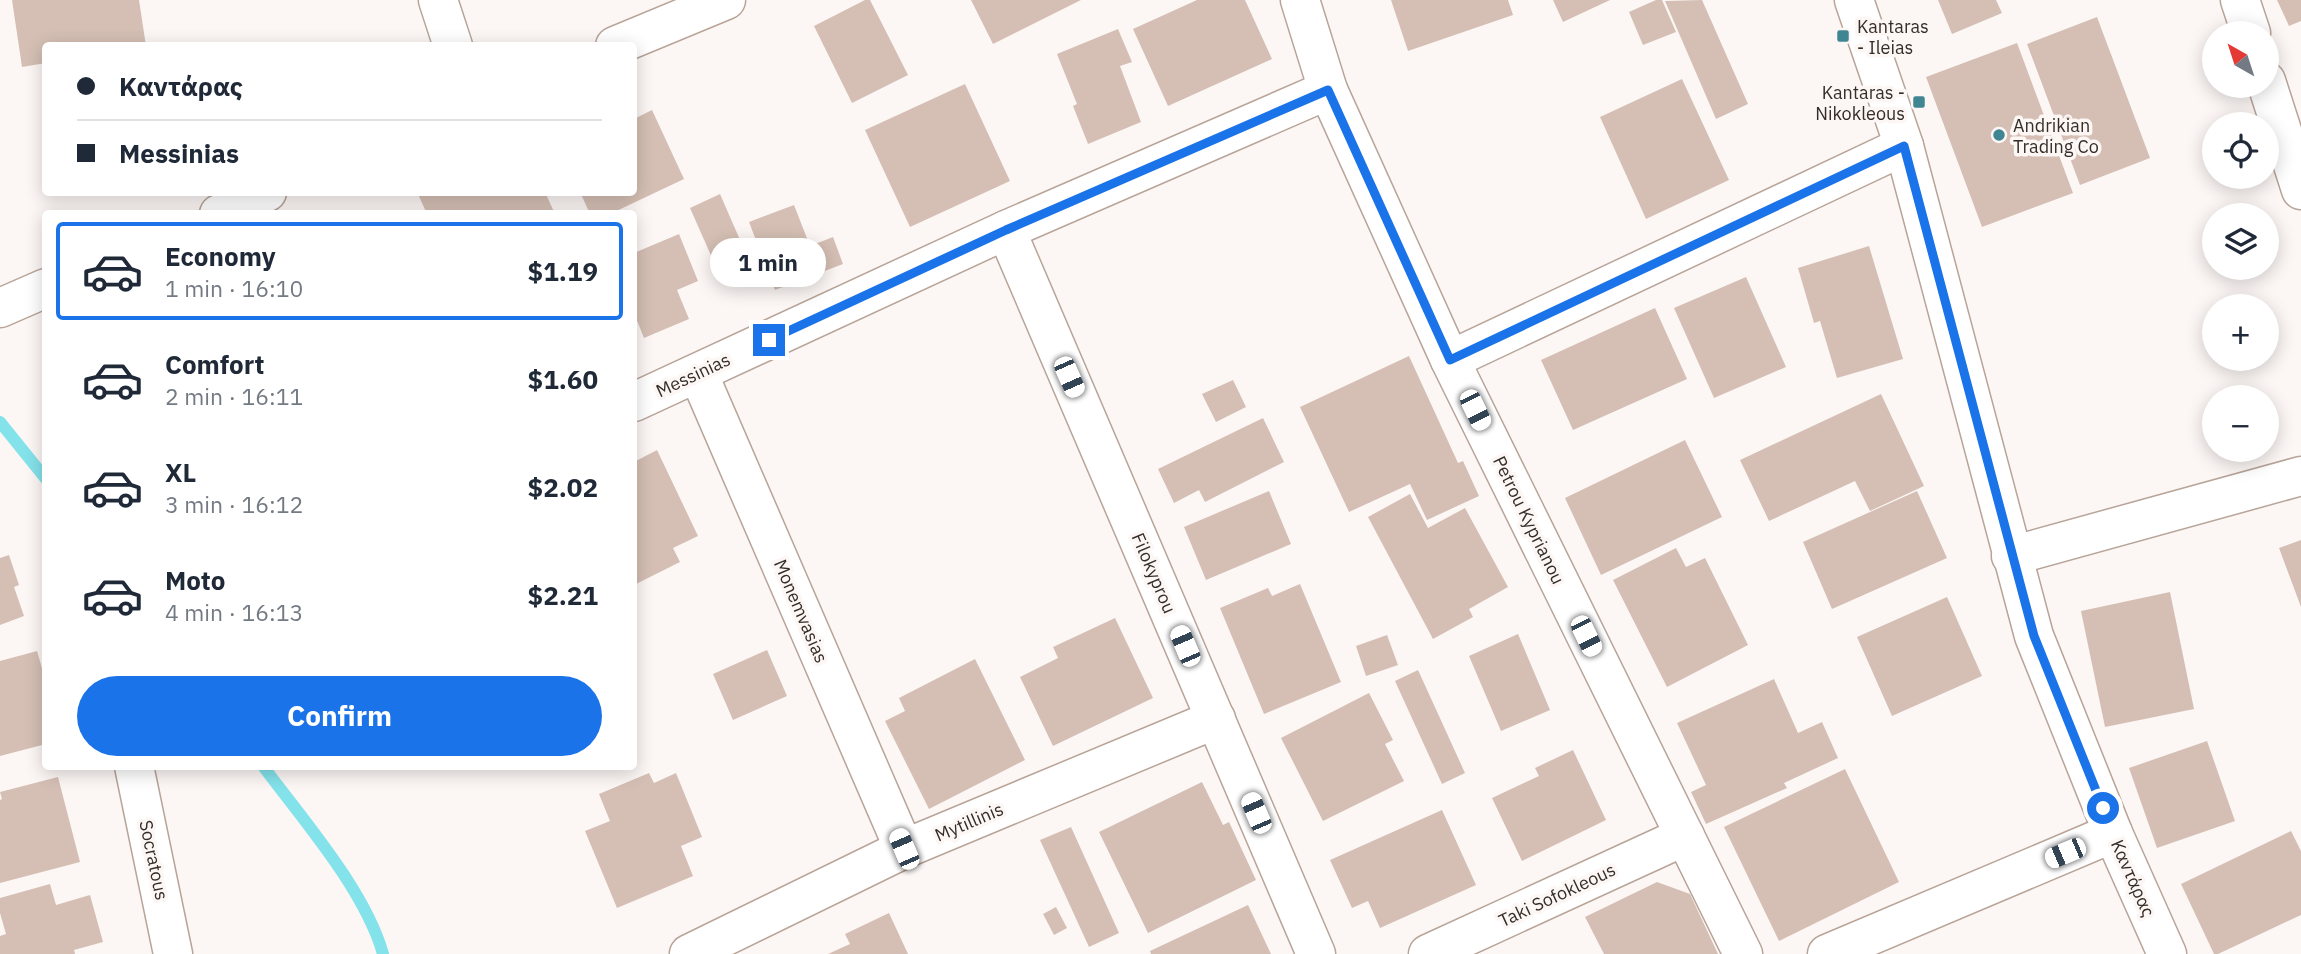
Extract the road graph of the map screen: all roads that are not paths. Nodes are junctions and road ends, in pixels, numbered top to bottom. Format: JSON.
{"nodes":[{"id":1,"x":438,"y":0,"type":"edge"},
{"id":2,"x":726,"y":0,"type":"edge"},
{"id":3,"x":1300,"y":0,"type":"edge"},
{"id":4,"x":1854,"y":0,"type":"edge"},
{"id":5,"x":2240,"y":0,"type":"edge"},
{"id":6,"x":2247,"y":21,"type":"edge"},
{"id":7,"x":452,"y":42,"type":"edge"},
{"id":8,"x":625,"y":42,"type":"edge"},
{"id":9,"x":1328,"y":90,"type":"junction"},
{"id":10,"x":2271,"y":98,"type":"edge"},
{"id":11,"x":1904,"y":146,"type":"junction"},
{"id":12,"x":2301,"y":190,"type":"edge"},
{"id":13,"x":258,"y":196,"type":"edge"},
{"id":14,"x":228,"y":210,"type":"edge"},
{"id":15,"x":1006,"y":230,"type":"junction"},
{"id":16,"x":42,"y":290,"type":"edge"},
{"id":17,"x":0,"y":308,"type":"edge"},
{"id":18,"x":1450,"y":360,"type":"junction"},
{"id":19,"x":698,"y":373,"type":"junction"},
{"id":20,"x":637,"y":401,"type":"edge"},
{"id":21,"x":2301,"y":476,"type":"edge"},
{"id":22,"x":2011,"y":556,"type":"junction"},
{"id":23,"x":1216,"y":719,"type":"junction"},
{"id":24,"x":135,"y":770,"type":"edge"},
{"id":25,"x":2113,"y":833,"type":"junction"},
{"id":26,"x":1685,"y":836,"type":"junction"},
{"id":27,"x":904,"y":849,"type":"junction"},
{"id":28,"x":173,"y":954,"type":"edge"},
{"id":29,"x":689,"y":954,"type":"edge"},
{"id":30,"x":1316,"y":954,"type":"edge"},
{"id":31,"x":1428,"y":954,"type":"edge"},
{"id":32,"x":1743,"y":954,"type":"edge"},
{"id":33,"x":1827,"y":954,"type":"edge"},
{"id":34,"x":2167,"y":954,"type":"edge"}],
"edges":[{"from":1,"to":7,"type":"street"},
{"from":2,"to":8,"type":"street"},
{"from":3,"to":9,"type":"street","name":"Petrou Kyprianou"},
{"from":4,"to":11,"type":"street","name":"Καντάρας"},
{"from":5,"to":6,"type":"street"},
{"from":9,"to":15,"type":"street","name":"Messinias"},
{"from":9,"to":18,"type":"street","name":"Petrou Kyprianou"},
{"from":10,"to":12,"type":"street"},
{"from":11,"to":18,"type":"street"},
{"from":11,"to":22,"type":"street","name":"Καντάρας"},
{"from":13,"to":14,"type":"street"},
{"from":15,"to":19,"type":"street","name":"Messinias"},
{"from":15,"to":23,"type":"street","name":"Filokyprou"},
{"from":16,"to":17,"type":"street"},
{"from":18,"to":26,"type":"street","name":"Petrou Kyprianou"},
{"from":19,"to":20,"type":"street","name":"Messinias"},
{"from":19,"to":27,"type":"street","name":"Monemvasias"},
{"from":21,"to":22,"type":"street"},
{"from":22,"to":25,"type":"street","name":"Καντάρας"},
{"from":23,"to":27,"type":"street","name":"Mytillinis"},
{"from":23,"to":30,"type":"street","name":"Filokyprou"},
{"from":24,"to":28,"type":"street","name":"Socratous"},
{"from":25,"to":33,"type":"street"},
{"from":25,"to":34,"type":"street","name":"Καντάρας"},
{"from":26,"to":31,"type":"street","name":"Taki Sofokleous"},
{"from":26,"to":32,"type":"street","name":"Petrou Kyprianou"},
{"from":27,"to":29,"type":"street","name":"Mytillinis"}]}
